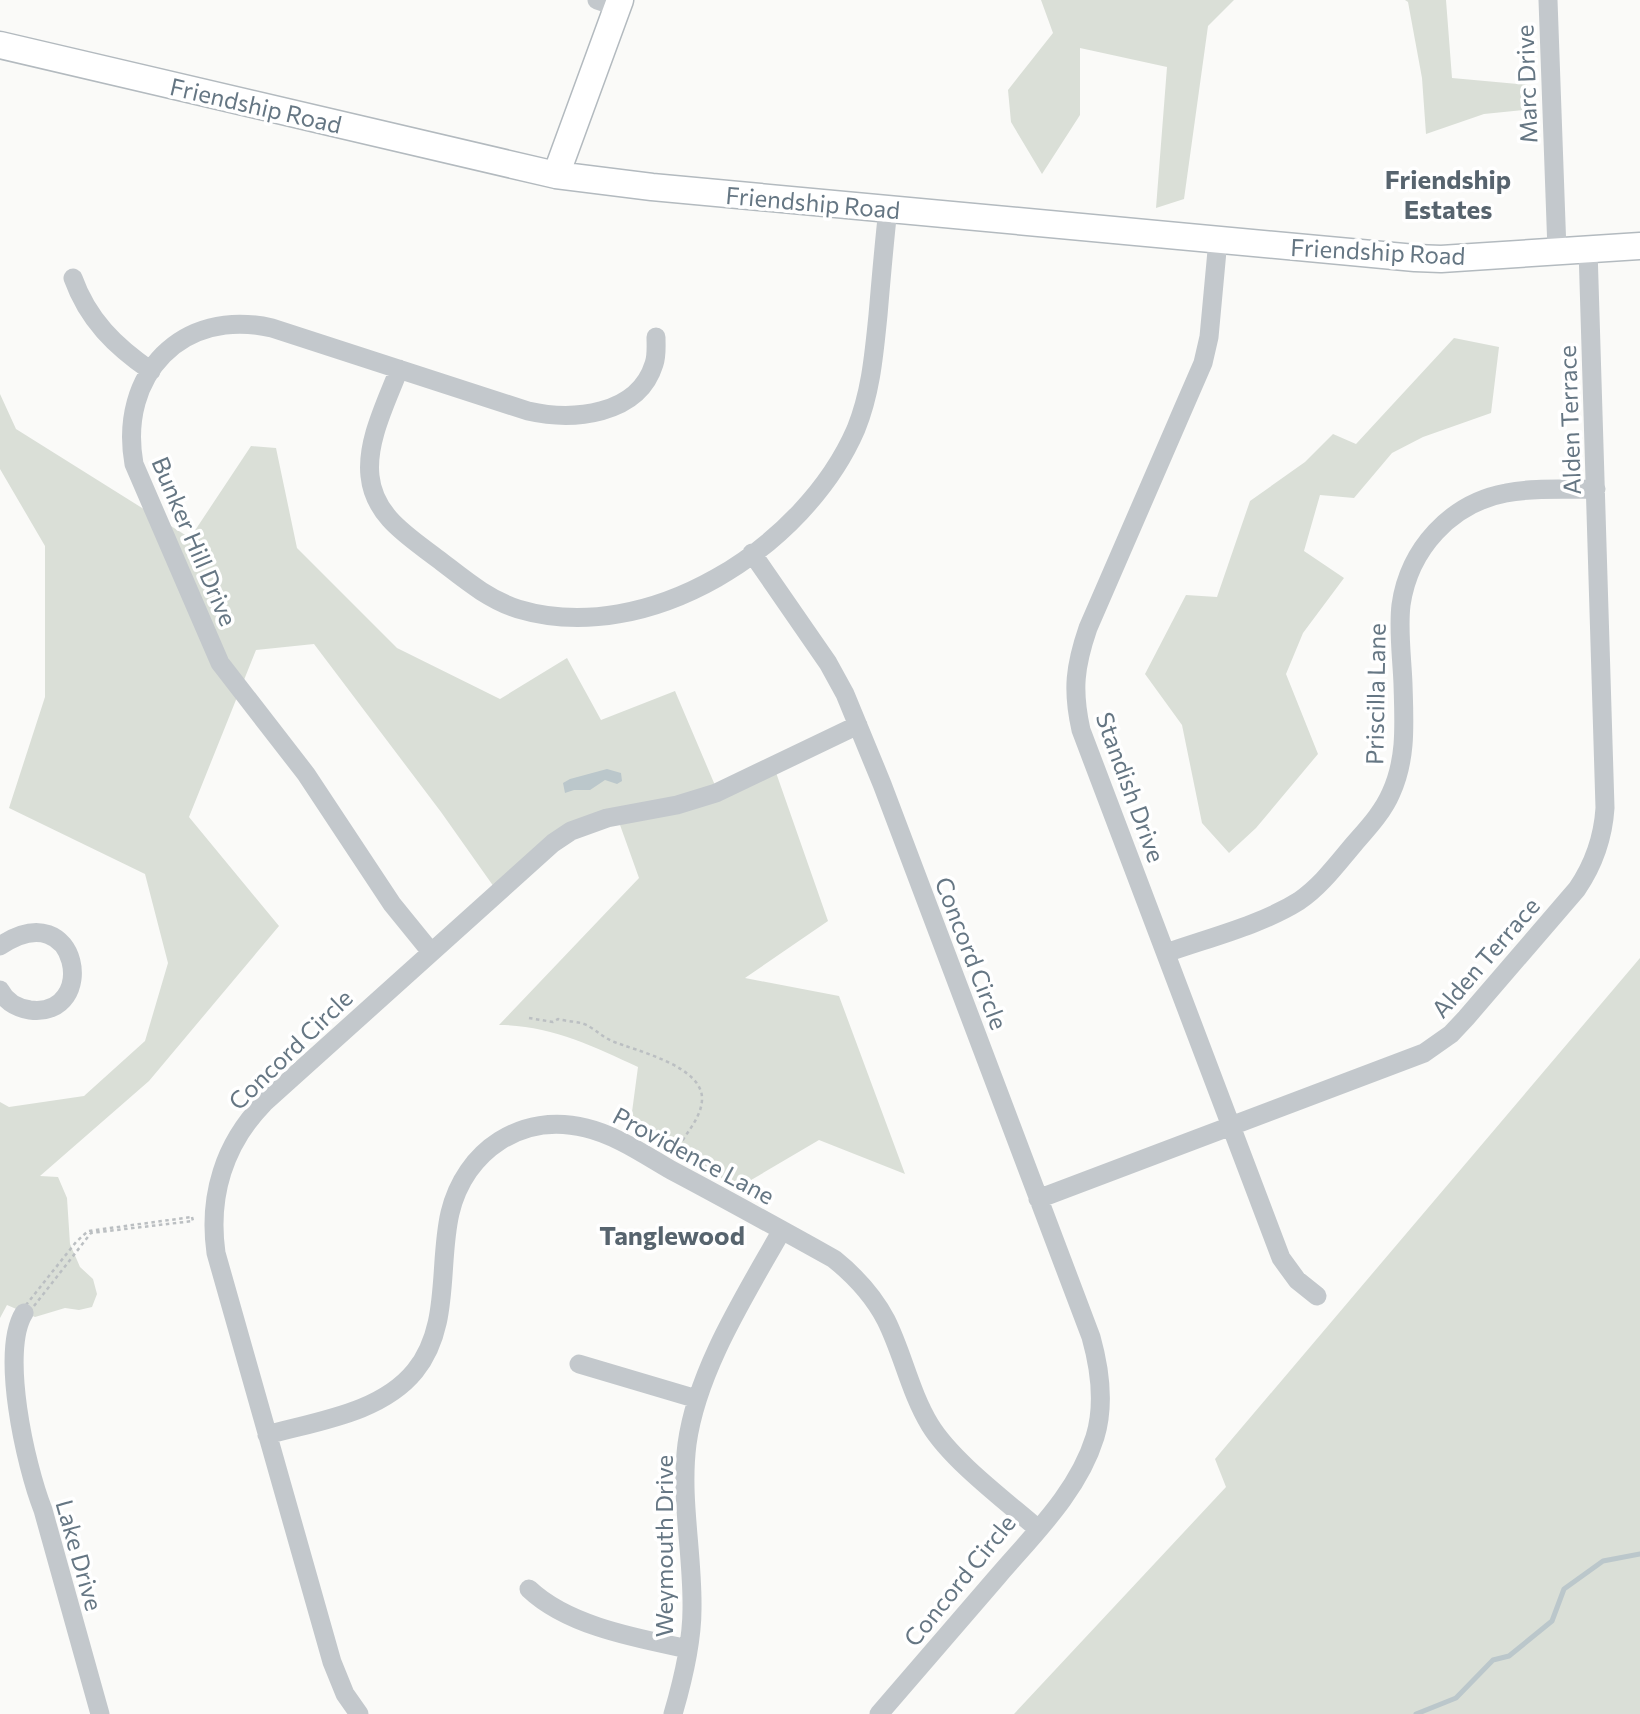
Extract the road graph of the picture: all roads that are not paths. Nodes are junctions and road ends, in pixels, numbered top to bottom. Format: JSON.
{"nodes":[{"id":1,"x":1548,"y":0,"type":"edge"},
{"id":2,"x":612,"y":2,"type":"edge"},
{"id":3,"x":0,"y":45,"type":"edge"},
{"id":4,"x":556,"y":175,"type":"junction"},
{"id":5,"x":888,"y":209,"type":"junction"},
{"id":6,"x":1218,"y":240,"type":"junction"},
{"id":7,"x":1640,"y":246,"type":"edge"},
{"id":8,"x":1588,"y":249,"type":"junction"},
{"id":9,"x":1557,"y":251,"type":"junction"},
{"id":10,"x":73,"y":278,"type":"dead end"},
{"id":11,"x":656,"y":337,"type":"dead end"},
{"id":12,"x":151,"y":371,"type":"junction"},
{"id":13,"x":397,"y":375,"type":"junction"},
{"id":14,"x":1596,"y":489,"type":"junction"},
{"id":15,"x":752,"y":553,"type":"junction"},
{"id":16,"x":858,"y":725,"type":"junction"},
{"id":17,"x":0,"y":946,"type":"edge"},
{"id":18,"x":431,"y":952,"type":"junction"},
{"id":19,"x":1166,"y":953,"type":"junction"},
{"id":20,"x":0,"y":990,"type":"edge"},
{"id":21,"x":1232,"y":1127,"type":"junction"},
{"id":22,"x":1038,"y":1199,"type":"junction"},
{"id":23,"x":782,"y":1230,"type":"junction"},
{"id":24,"x":1317,"y":1296,"type":"dead end"},
{"id":25,"x":24,"y":1313,"type":"road end"},
{"id":26,"x":579,"y":1364,"type":"dead end"},
{"id":27,"x":697,"y":1399,"type":"junction"},
{"id":28,"x":5,"y":1412,"type":"edge"},
{"id":29,"x":267,"y":1435,"type":"junction"},
{"id":30,"x":1038,"y":1529,"type":"junction"},
{"id":31,"x":529,"y":1589,"type":"dead end"},
{"id":32,"x":688,"y":1648,"type":"junction"},
{"id":33,"x":100,"y":1714,"type":"edge"},
{"id":34,"x":359,"y":1714,"type":"edge"},
{"id":35,"x":673,"y":1714,"type":"edge"},
{"id":36,"x":879,"y":1714,"type":"edge"}],
"edges":[{"from":1,"to":9,"type":"street","name":"Marc Drive"},
{"from":2,"to":4,"type":"street"},
{"from":3,"to":4,"type":"street","name":"Friendship Road"},
{"from":4,"to":5,"type":"street","name":"Friendship Road"},
{"from":5,"to":6,"type":"street","name":"Friendship Road"},
{"from":5,"to":15,"type":"street"},
{"from":6,"to":9,"type":"street","name":"Friendship Road"},
{"from":6,"to":19,"type":"street","name":"Standish Drive"},
{"from":7,"to":8,"type":"street","name":"Friendship Road"},
{"from":8,"to":9,"type":"street","name":"Friendship Road"},
{"from":8,"to":14,"type":"street","name":"Alden Terrace"},
{"from":10,"to":12,"type":"street"},
{"from":11,"to":13,"type":"street","name":"Bunker Hill Drive"},
{"from":12,"to":13,"type":"street","name":"Bunker Hill Drive"},
{"from":12,"to":18,"type":"street","name":"Bunker Hill Drive"},
{"from":13,"to":15,"type":"street"},
{"from":14,"to":19,"type":"street","name":"Priscilla Lane"},
{"from":14,"to":21,"type":"street","name":"Alden Terrace"},
{"from":15,"to":16,"type":"street","name":"Concord Circle"},
{"from":16,"to":18,"type":"street","name":"Concord Circle"},
{"from":16,"to":22,"type":"street","name":"Concord Circle"},
{"from":17,"to":20,"type":"street"},
{"from":18,"to":29,"type":"street","name":"Concord Circle"},
{"from":19,"to":21,"type":"street","name":"Standish Drive"},
{"from":21,"to":22,"type":"street","name":"Alden Terrace"},
{"from":21,"to":24,"type":"street","name":"Standish Drive"},
{"from":22,"to":30,"type":"street"},
{"from":23,"to":27,"type":"street","name":"Weymouth Drive"},
{"from":23,"to":29,"type":"street","name":"Providence Lane"},
{"from":23,"to":30,"type":"street","name":"Concord Circle"},
{"from":25,"to":28,"type":"street","name":"Lake Drive"},
{"from":26,"to":27,"type":"street"},
{"from":27,"to":32,"type":"street","name":"Weymouth Drive"},
{"from":28,"to":33,"type":"street","name":"Lake Drive"},
{"from":29,"to":34,"type":"street","name":"Concord Circle"},
{"from":30,"to":36,"type":"street","name":"Concord Circle"},
{"from":31,"to":32,"type":"street"},
{"from":32,"to":35,"type":"street","name":"Weymouth Drive"}]}
